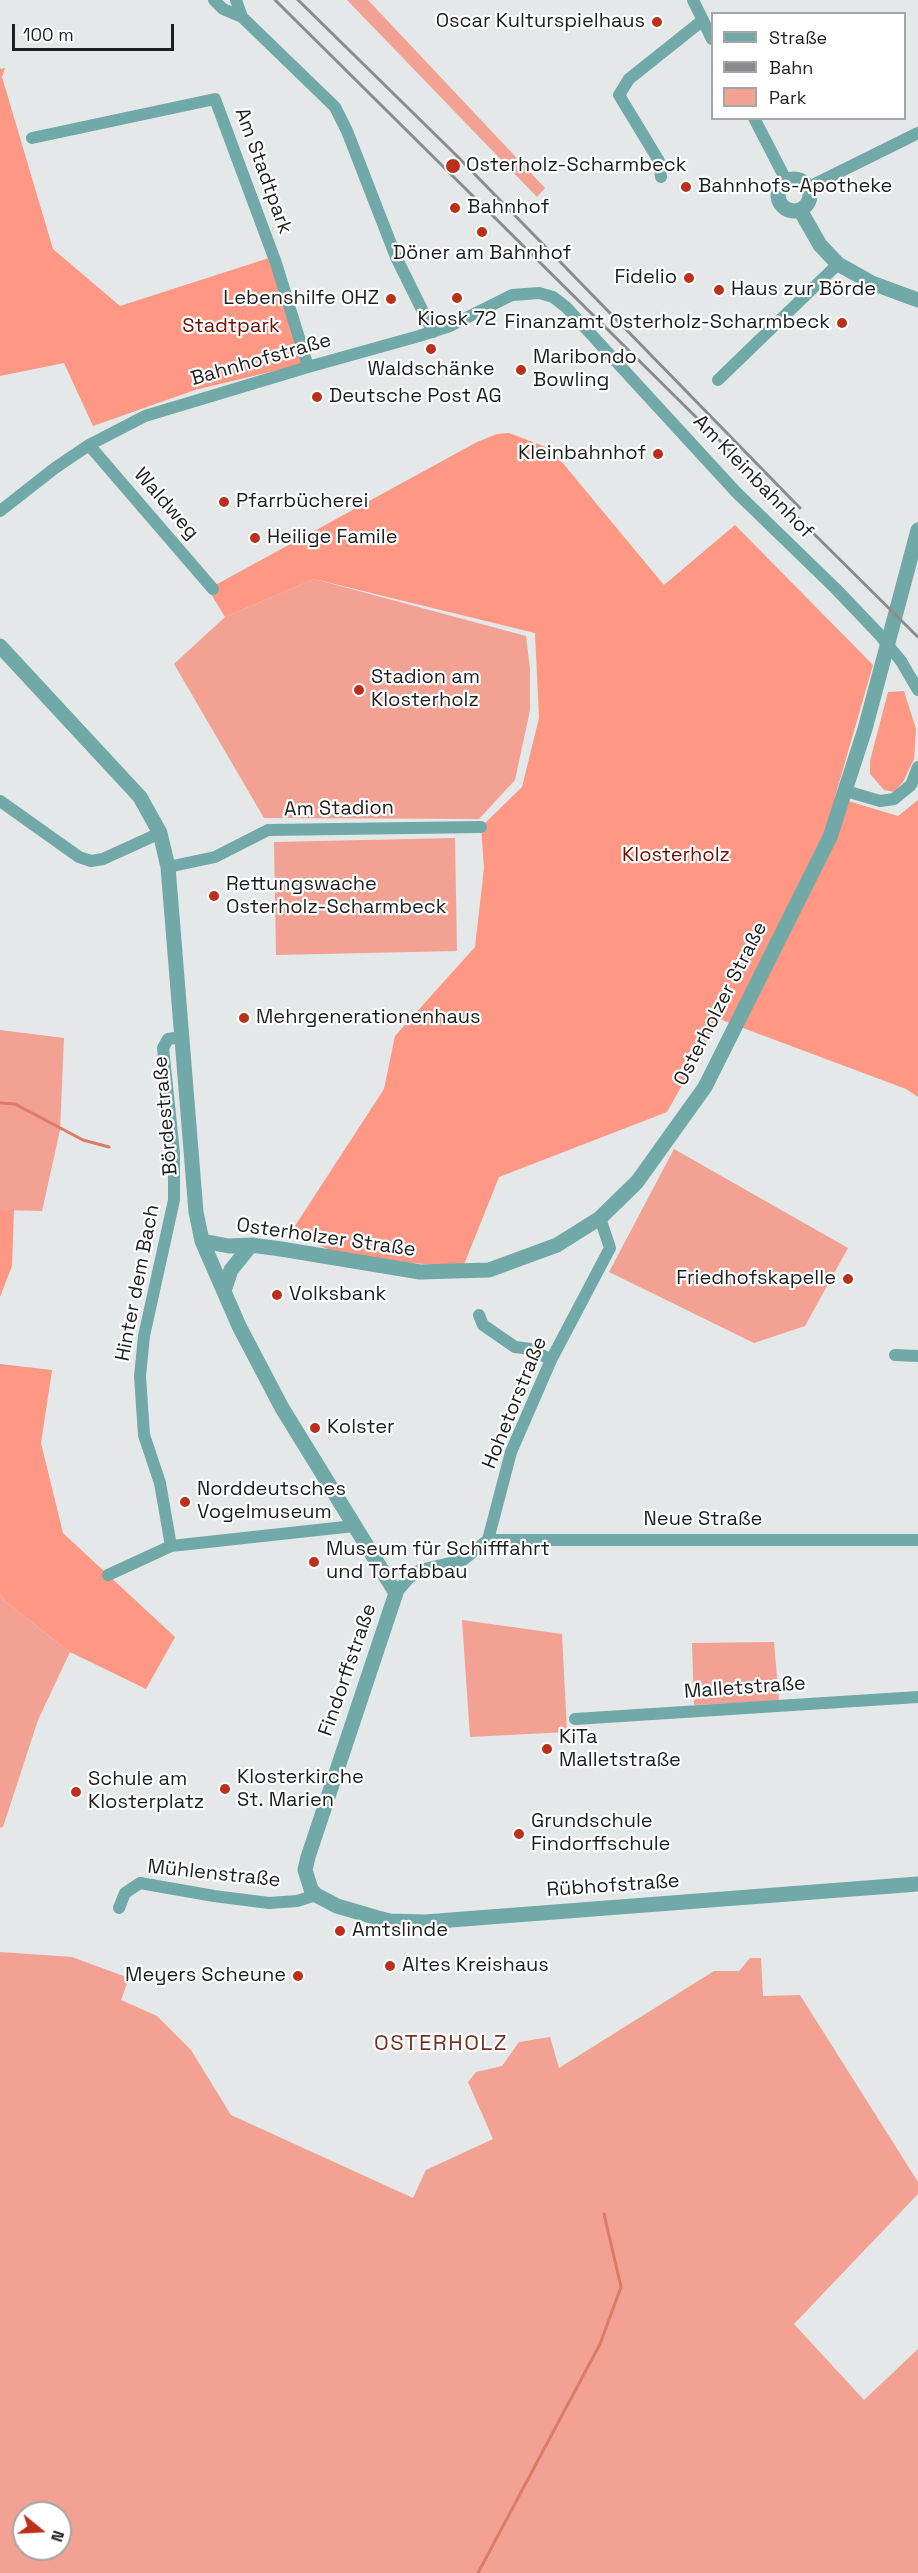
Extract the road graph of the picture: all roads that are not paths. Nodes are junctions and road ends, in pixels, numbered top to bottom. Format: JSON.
{"nodes":[{"id":1,"x":214,"y":0,"type":"edge"},
{"id":2,"x":237,"y":0,"type":"edge"},
{"id":3,"x":693,"y":0,"type":"edge"},
{"id":4,"x":242,"y":17,"type":"junction"},
{"id":5,"x":703,"y":20,"type":"junction"},
{"id":6,"x":711,"y":37,"type":"edge"},
{"id":7,"x":755,"y":120,"type":"edge"},
{"id":8,"x":918,"y":133,"type":"edge"},
{"id":9,"x":32,"y":138,"type":"dead end"},
{"id":10,"x":661,"y":177,"type":"dead end"},
{"id":11,"x":786,"y":180,"type":"junction"},
{"id":12,"x":809,"y":187,"type":"junction"},
{"id":13,"x":800,"y":210,"type":"junction"},
{"id":14,"x":838,"y":264,"type":"junction"},
{"id":15,"x":553,"y":297,"type":"joint"},
{"id":16,"x":918,"y":300,"type":"edge"},
{"id":17,"x":433,"y":332,"type":"junction"},
{"id":18,"x":308,"y":367,"type":"junction"},
{"id":19,"x":718,"y":380,"type":"dead end"},
{"id":20,"x":89,"y":445,"type":"junction"},
{"id":21,"x":0,"y":511,"type":"edge"},
{"id":22,"x":918,"y":530,"type":"edge"},
{"id":23,"x":213,"y":589,"type":"dead end"},
{"id":24,"x":0,"y":646,"type":"edge"},
{"id":25,"x":918,"y":690,"type":"edge"},
{"id":26,"x":918,"y":767,"type":"edge"},
{"id":27,"x":846,"y":791,"type":"junction"},
{"id":28,"x":0,"y":801,"type":"edge"},
{"id":29,"x":482,"y":827,"type":"dead end"},
{"id":30,"x":160,"y":833,"type":"junction"},
{"id":31,"x":168,"y":867,"type":"junction"},
{"id":32,"x":181,"y":1037,"type":"junction"},
{"id":33,"x":600,"y":1218,"type":"junction"},
{"id":34,"x":202,"y":1241,"type":"junction"},
{"id":35,"x":251,"y":1245,"type":"junction"},
{"id":36,"x":224,"y":1291,"type":"junction"},
{"id":37,"x":479,"y":1315,"type":"dead end"},
{"id":38,"x":895,"y":1355,"type":"dead end"},
{"id":39,"x":918,"y":1356,"type":"edge"},
{"id":40,"x":551,"y":1359,"type":"junction"},
{"id":41,"x":354,"y":1526,"type":"junction"},
{"id":42,"x":488,"y":1540,"type":"junction"},
{"id":43,"x":918,"y":1540,"type":"edge"},
{"id":44,"x":171,"y":1545,"type":"junction"},
{"id":45,"x":108,"y":1575,"type":"dead end"},
{"id":46,"x":396,"y":1593,"type":"junction"},
{"id":47,"x":918,"y":1697,"type":"edge"},
{"id":48,"x":575,"y":1719,"type":"dead end"},
{"id":49,"x":918,"y":1884,"type":"edge"},
{"id":50,"x":316,"y":1895,"type":"junction"},
{"id":51,"x":119,"y":1908,"type":"dead end"}],
"edges":[{"from":1,"to":4,"type":"street"},
{"from":2,"to":4,"type":"street"},
{"from":3,"to":5,"type":"street"},
{"from":4,"to":17,"type":"street"},
{"from":5,"to":6,"type":"street"},
{"from":5,"to":10,"type":"street"},
{"from":7,"to":11,"type":"street"},
{"from":8,"to":12,"type":"street"},
{"from":9,"to":18,"type":"street","name":"Am Stadtpark"},
{"from":11,"to":12,"type":"street"},
{"from":11,"to":13,"type":"street"},
{"from":12,"to":13,"type":"street"},
{"from":13,"to":14,"type":"street"},
{"from":14,"to":16,"type":"street"},
{"from":14,"to":19,"type":"street"},
{"from":15,"to":17,"type":"street","name":"Bahnhofstraße"},
{"from":15,"to":25,"type":"street","name":"Am Kleinbahnhof","bridge":true},
{"from":17,"to":18,"type":"street","name":"Bahnhofstraße"},
{"from":18,"to":20,"type":"street","name":"Bahnhofstraße"},
{"from":20,"to":21,"type":"street","name":"Bahnhofstraße"},
{"from":20,"to":23,"type":"street","name":"Waldweg"},
{"from":22,"to":27,"type":"street","name":"Osterholzer Straße"},
{"from":24,"to":30,"type":"street","name":"Bördestraße"},
{"from":26,"to":27,"type":"street"},
{"from":27,"to":33,"type":"street","name":"Osterholzer Straße"},
{"from":28,"to":30,"type":"street"},
{"from":29,"to":31,"type":"street","name":"Am Stadion"},
{"from":30,"to":31,"type":"street","name":"Bördestraße"},
{"from":31,"to":32,"type":"street","name":"Bördestraße"},
{"from":32,"to":34,"type":"street","name":"Bördestraße"},
{"from":32,"to":44,"type":"street","name":"Hinter dem Bach"},
{"from":33,"to":35,"type":"street","name":"Osterholzer Straße"},
{"from":33,"to":40,"type":"street","name":"Hohetorstraße"},
{"from":34,"to":35,"type":"street","name":"Osterholzer Straße"},
{"from":34,"to":36,"type":"street","name":"Bördestraße"},
{"from":35,"to":36,"type":"street"},
{"from":36,"to":41,"type":"street","name":"Bördestraße"},
{"from":37,"to":40,"type":"street"},
{"from":38,"to":39,"type":"street"},
{"from":40,"to":42,"type":"street","name":"Hohetorstraße"},
{"from":41,"to":44,"type":"street"},
{"from":41,"to":46,"type":"street","name":"Bördestraße"},
{"from":42,"to":43,"type":"street","name":"Neue Straße"},
{"from":42,"to":46,"type":"street"},
{"from":44,"to":45,"type":"street"},
{"from":46,"to":50,"type":"street","name":"Findorffstraße"},
{"from":47,"to":48,"type":"street","name":"Malletstraße"},
{"from":49,"to":50,"type":"street","name":"Rübhofstraße"},
{"from":50,"to":51,"type":"street","name":"Mühlenstraße"}]}
